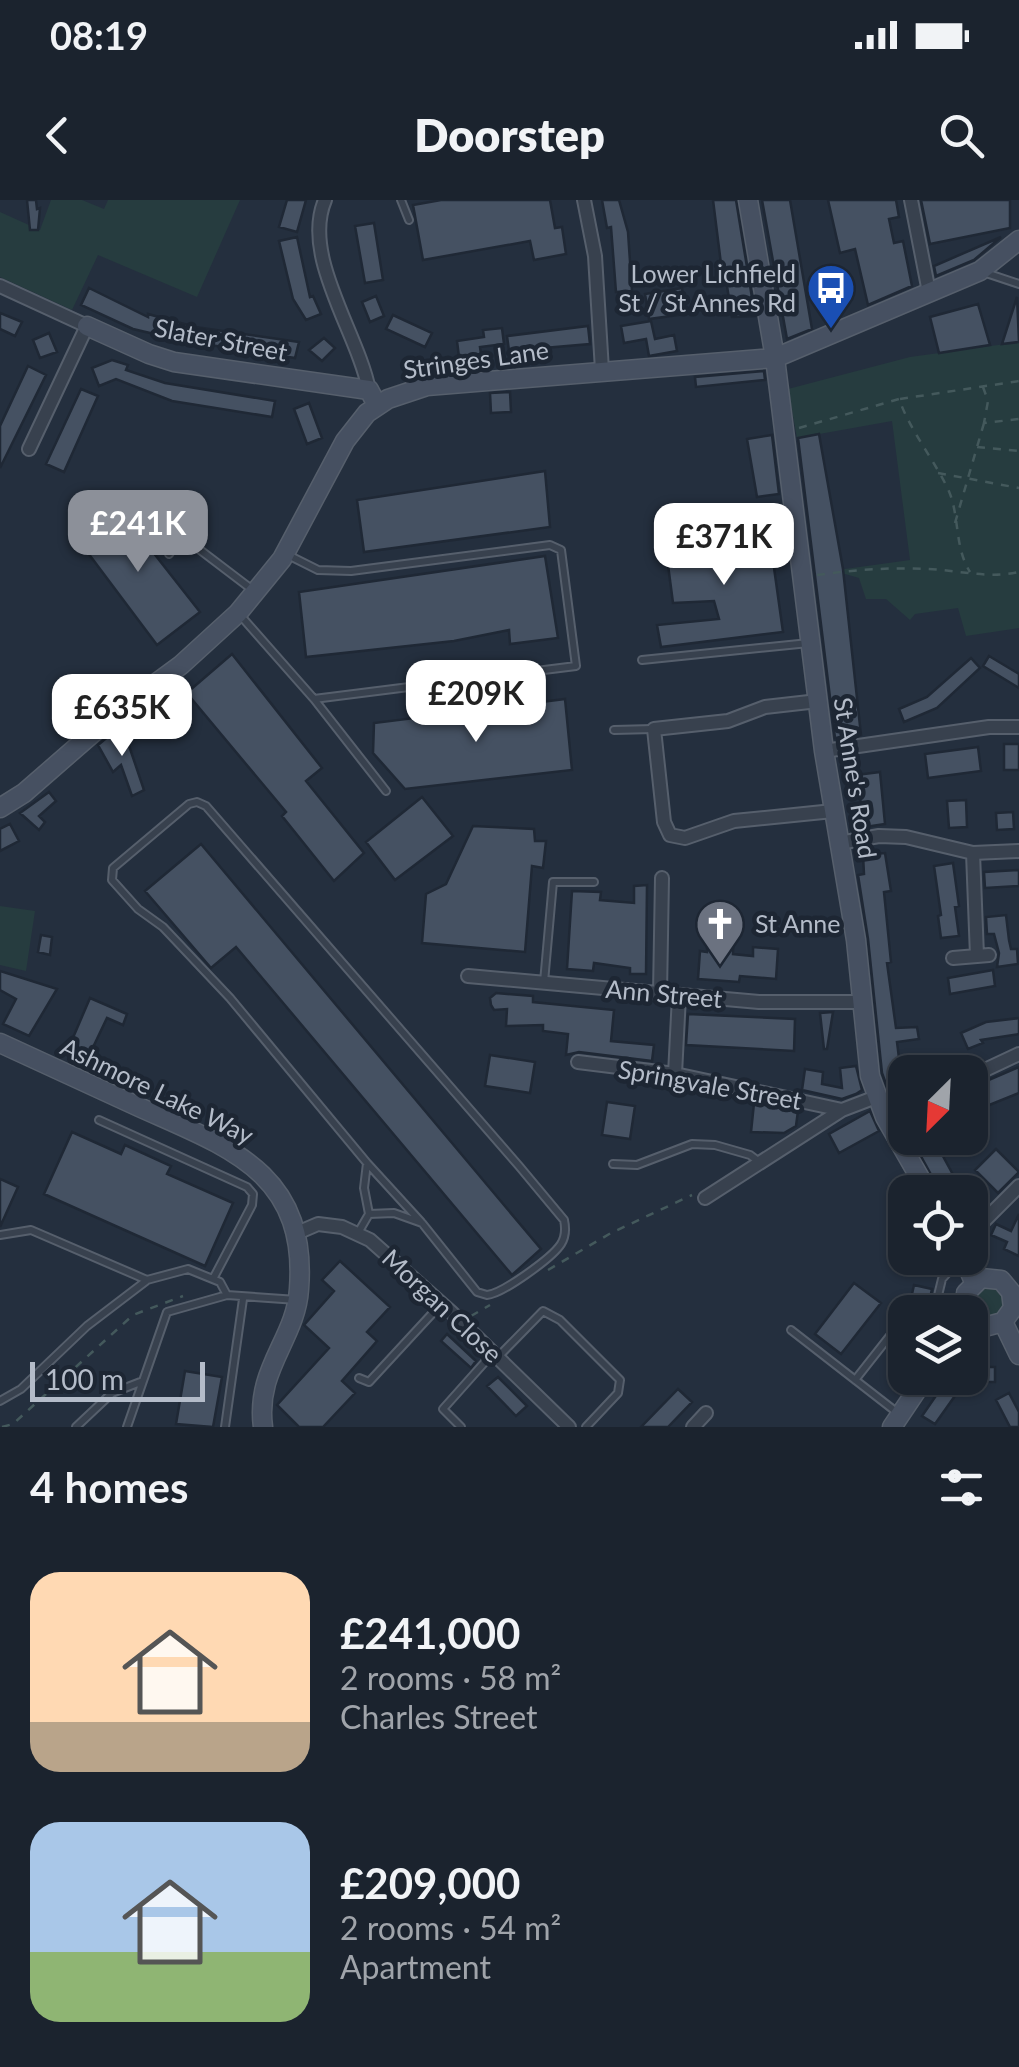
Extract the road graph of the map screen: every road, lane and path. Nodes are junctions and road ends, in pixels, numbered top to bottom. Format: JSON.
{"nodes":[{"id":1,"x":325,"y":200,"type":"edge"},
{"id":2,"x":401,"y":200,"type":"edge"},
{"id":3,"x":584,"y":200,"type":"edge"},
{"id":4,"x":748,"y":200,"type":"edge"},
{"id":5,"x":911,"y":200,"type":"edge"},
{"id":6,"x":409,"y":220,"type":"dead end"},
{"id":7,"x":1019,"y":240,"type":"edge"},
{"id":8,"x":980,"y":270,"type":"junction"},
{"id":9,"x":1019,"y":284,"type":"edge"},
{"id":10,"x":0,"y":286,"type":"edge"},
{"id":11,"x":929,"y":292,"type":"junction"},
{"id":12,"x":87,"y":326,"type":"junction"},
{"id":13,"x":775,"y":358,"type":"junction"},
{"id":14,"x":602,"y":370,"type":"junction"},
{"id":15,"x":1019,"y":382,"type":"edge"},
{"id":16,"x":983,"y":386,"type":"junction"},
{"id":17,"x":373,"y":398,"type":"junction"},
{"id":18,"x":899,"y":399,"type":"junction"},
{"id":19,"x":1019,"y":418,"type":"edge"},
{"id":20,"x":984,"y":424,"type":"junction"},
{"id":21,"x":783,"y":434,"type":"junction"},
{"id":22,"x":977,"y":447,"type":"junction"},
{"id":23,"x":29,"y":449,"type":"dead end"},
{"id":24,"x":1019,"y":451,"type":"edge"},
{"id":25,"x":936,"y":472,"type":"junction"},
{"id":26,"x":968,"y":478,"type":"junction"},
{"id":27,"x":1019,"y":488,"type":"edge"},
{"id":28,"x":141,"y":505,"type":"dead end"},
{"id":29,"x":794,"y":522,"type":"junction"},
{"id":30,"x":955,"y":525,"type":"junction"},
{"id":31,"x":700,"y":534,"type":"dead end"},
{"id":32,"x":182,"y":536,"type":"junction"},
{"id":33,"x":285,"y":553,"type":"junction"},
{"id":34,"x":169,"y":554,"type":"dead end"},
{"id":35,"x":970,"y":572,"type":"junction"},
{"id":36,"x":1019,"y":572,"type":"edge"},
{"id":37,"x":802,"y":577,"type":"junction"},
{"id":38,"x":255,"y":592,"type":"junction"},
{"id":39,"x":238,"y":613,"type":"junction"},
{"id":40,"x":811,"y":642,"type":"junction"},
{"id":41,"x":642,"y":660,"type":"dead end"},
{"id":42,"x":314,"y":699,"type":"junction"},
{"id":43,"x":818,"y":701,"type":"junction"},
{"id":44,"x":1019,"y":727,"type":"edge"},
{"id":45,"x":654,"y":729,"type":"junction"},
{"id":46,"x":614,"y":730,"type":"dead end"},
{"id":47,"x":824,"y":751,"type":"junction"},
{"id":48,"x":386,"y":791,"type":"dead end"},
{"id":49,"x":0,"y":808,"type":"edge"},
{"id":50,"x":833,"y":811,"type":"junction"},
{"id":51,"x":839,"y":843,"type":"junction"},
{"id":52,"x":1019,"y":851,"type":"edge"},
{"id":53,"x":973,"y":853,"type":"junction"},
{"id":54,"x":662,"y":878,"type":"dead end"},
{"id":55,"x":594,"y":882,"type":"dead end"},
{"id":56,"x":952,"y":958,"type":"dead end"},
{"id":57,"x":468,"y":976,"type":"dead end"},
{"id":58,"x":544,"y":983,"type":"junction"},
{"id":59,"x":660,"y":993,"type":"junction"},
{"id":60,"x":679,"y":996,"type":"junction"},
{"id":61,"x":861,"y":1002,"type":"junction"},
{"id":62,"x":0,"y":1044,"type":"edge"},
{"id":63,"x":1019,"y":1054,"type":"edge"},
{"id":64,"x":578,"y":1062,"type":"dead end"},
{"id":65,"x":988,"y":1069,"type":"edge"},
{"id":66,"x":675,"y":1074,"type":"junction"},
{"id":67,"x":876,"y":1096,"type":"junction"},
{"id":68,"x":842,"y":1110,"type":"junction"},
{"id":69,"x":888,"y":1116,"type":"edge"},
{"id":70,"x":885,"y":1117,"type":"junction"},
{"id":71,"x":98,"y":1120,"type":"dead end"},
{"id":72,"x":759,"y":1162,"type":"junction"},
{"id":73,"x":368,"y":1163,"type":"junction"},
{"id":74,"x":613,"y":1164,"type":"dead end"},
{"id":75,"x":918,"y":1175,"type":"edge"},
{"id":76,"x":1019,"y":1186,"type":"edge"},
{"id":77,"x":705,"y":1198,"type":"joint"},
{"id":78,"x":369,"y":1214,"type":"junction"},
{"id":79,"x":988,"y":1217,"type":"edge"},
{"id":80,"x":422,"y":1224,"type":"junction"},
{"id":81,"x":297,"y":1233,"type":"junction"},
{"id":82,"x":358,"y":1234,"type":"junction"},
{"id":83,"x":0,"y":1235,"type":"edge"},
{"id":84,"x":544,"y":1272,"type":"dead end"},
{"id":85,"x":971,"y":1275,"type":"edge"},
{"id":86,"x":213,"y":1278,"type":"junction"},
{"id":87,"x":147,"y":1280,"type":"junction"},
{"id":88,"x":974,"y":1282,"type":"junction"},
{"id":89,"x":1015,"y":1289,"type":"edge"},
{"id":90,"x":227,"y":1295,"type":"junction"},
{"id":91,"x":966,"y":1295,"type":"edge"},
{"id":92,"x":244,"y":1298,"type":"junction"},
{"id":93,"x":298,"y":1300,"type":"junction"},
{"id":94,"x":494,"y":1302,"type":"dead end"},
{"id":95,"x":442,"y":1303,"type":"junction"},
{"id":96,"x":195,"y":1304,"type":"junction"},
{"id":97,"x":461,"y":1322,"type":"junction"},
{"id":98,"x":1002,"y":1322,"type":"junction"},
{"id":99,"x":988,"y":1326,"type":"edge"},
{"id":100,"x":792,"y":1330,"type":"dead end"},
{"id":101,"x":888,"y":1338,"type":"edge"},
{"id":102,"x":1019,"y":1354,"type":"edge"},
{"id":103,"x":495,"y":1355,"type":"junction"},
{"id":104,"x":360,"y":1378,"type":"dead end"},
{"id":105,"x":144,"y":1380,"type":"junction"},
{"id":106,"x":855,"y":1380,"type":"junction"},
{"id":107,"x":914,"y":1395,"type":"edge"},
{"id":108,"x":0,"y":1401,"type":"edge"},
{"id":109,"x":706,"y":1412,"type":"dead end"},
{"id":110,"x":896,"y":1421,"type":"edge"},
{"id":111,"x":2,"y":1427,"type":"edge"},
{"id":112,"x":76,"y":1427,"type":"edge"},
{"id":113,"x":127,"y":1427,"type":"edge"},
{"id":114,"x":225,"y":1427,"type":"edge"},
{"id":115,"x":263,"y":1427,"type":"edge"},
{"id":116,"x":461,"y":1427,"type":"edge"},
{"id":117,"x":570,"y":1427,"type":"edge"},
{"id":118,"x":586,"y":1427,"type":"edge"},
{"id":119,"x":693,"y":1427,"type":"edge"}],
"edges":[{"from":1,"to":17,"type":"street"},
{"from":2,"to":6,"type":"lane"},
{"from":3,"to":14,"type":"street"},
{"from":4,"to":13,"type":"street","name":"St Anne's Road"},
{"from":5,"to":11,"type":"street"},
{"from":7,"to":8,"type":"street","name":"Stringes Lane"},
{"from":8,"to":9,"type":"lane"},
{"from":8,"to":11,"type":"street","name":"Stringes Lane"},
{"from":10,"to":12,"type":"street","name":"Slater Street"},
{"from":11,"to":13,"type":"street","name":"Stringes Lane"},
{"from":12,"to":17,"type":"street","name":"Slater Street"},
{"from":12,"to":23,"type":"street"},
{"from":13,"to":14,"type":"street","name":"Stringes Lane"},
{"from":13,"to":21,"type":"street","name":"St Anne's Road"},
{"from":14,"to":17,"type":"street","name":"Stringes Lane"},
{"from":15,"to":16,"type":"path"},
{"from":16,"to":18,"type":"path"},
{"from":16,"to":20,"type":"path"},
{"from":17,"to":33,"type":"street","name":"Stringes Lane"},
{"from":18,"to":21,"type":"path"},
{"from":18,"to":25,"type":"path"},
{"from":19,"to":20,"type":"path"},
{"from":20,"to":22,"type":"path"},
{"from":21,"to":29,"type":"street","name":"St Anne's Road"},
{"from":22,"to":24,"type":"path"},
{"from":22,"to":26,"type":"path"},
{"from":25,"to":26,"type":"path"},
{"from":25,"to":30,"type":"path"},
{"from":26,"to":27,"type":"path"},
{"from":26,"to":30,"type":"path"},
{"from":28,"to":32,"type":"lane"},
{"from":29,"to":31,"type":"lane"},
{"from":29,"to":37,"type":"street","name":"St Anne's Road"},
{"from":30,"to":35,"type":"path"},
{"from":32,"to":34,"type":"lane"},
{"from":32,"to":38,"type":"lane"},
{"from":33,"to":38,"type":"street","name":"Stringes Lane"},
{"from":33,"to":42,"type":"lane"},
{"from":35,"to":36,"type":"path"},
{"from":35,"to":37,"type":"path"},
{"from":37,"to":40,"type":"street","name":"St Anne's Road"},
{"from":38,"to":39,"type":"street","name":"Stringes Lane"},
{"from":39,"to":42,"type":"lane"},
{"from":39,"to":49,"type":"street","name":"Stringes Lane"},
{"from":40,"to":41,"type":"lane"},
{"from":40,"to":43,"type":"street","name":"St Anne's Road"},
{"from":42,"to":48,"type":"lane"},
{"from":43,"to":45,"type":"street"},
{"from":43,"to":47,"type":"street","name":"St Anne's Road"},
{"from":44,"to":47,"type":"street"},
{"from":45,"to":46,"type":"lane"},
{"from":45,"to":50,"type":"street"},
{"from":47,"to":50,"type":"street","name":"St Anne's Road"},
{"from":50,"to":51,"type":"street","name":"St Anne's Road"},
{"from":51,"to":53,"type":"street"},
{"from":51,"to":61,"type":"street","name":"St Anne's Road"},
{"from":52,"to":53,"type":"street"},
{"from":53,"to":56,"type":"street"},
{"from":54,"to":59,"type":"street"},
{"from":55,"to":58,"type":"lane"},
{"from":57,"to":58,"type":"street","name":"Ann Street"},
{"from":58,"to":59,"type":"street","name":"Ann Street"},
{"from":59,"to":60,"type":"street","name":"Ann Street"},
{"from":60,"to":61,"type":"street","name":"Ann Street"},
{"from":60,"to":66,"type":"street"},
{"from":61,"to":67,"type":"street","name":"St Anne's Road"},
{"from":62,"to":81,"type":"street","name":"Ashmore Lake Way"},
{"from":63,"to":65,"type":"street"},
{"from":64,"to":66,"type":"street","name":"Springvale Street"},
{"from":66,"to":68,"type":"street","name":"Springvale Street"},
{"from":67,"to":68,"type":"street"},
{"from":67,"to":70,"type":"street","name":"St Anne's Road"},
{"from":68,"to":72,"type":"street"},
{"from":69,"to":70,"type":"street"},
{"from":70,"to":75,"type":"street","name":"St Anne's Road"},
{"from":71,"to":86,"type":"lane"},
{"from":72,"to":74,"type":"lane"},
{"from":72,"to":77,"type":"street"},
{"from":73,"to":78,"type":"lane"},
{"from":73,"to":80,"type":"lane"},
{"from":73,"to":80,"type":"lane"},
{"from":76,"to":79,"type":"street"},
{"from":77,"to":84,"type":"path"},
{"from":78,"to":80,"type":"lane"},
{"from":78,"to":82,"type":"lane"},
{"from":81,"to":82,"type":"street","name":"Morgan Close"},
{"from":81,"to":93,"type":"street","name":"Ashmore Lake Way"},
{"from":82,"to":95,"type":"street","name":"Morgan Close"},
{"from":83,"to":87,"type":"lane"},
{"from":85,"to":88,"type":"street"},
{"from":86,"to":87,"type":"lane"},
{"from":86,"to":90,"type":"lane"},
{"from":87,"to":108,"type":"lane"},
{"from":88,"to":89,"type":"street"},
{"from":88,"to":91,"type":"street"},
{"from":89,"to":98,"type":"street"},
{"from":90,"to":92,"type":"lane"},
{"from":90,"to":96,"type":"lane"},
{"from":92,"to":93,"type":"lane"},
{"from":92,"to":114,"type":"lane"},
{"from":93,"to":115,"type":"street","name":"Ashmore Lake Way"},
{"from":94,"to":97,"type":"path"},
{"from":95,"to":97,"type":"street","name":"Morgan Close"},
{"from":95,"to":104,"type":"lane"},
{"from":96,"to":105,"type":"lane"},
{"from":96,"to":111,"type":"path"},
{"from":97,"to":103,"type":"street","name":"Morgan Close"},
{"from":98,"to":99,"type":"street"},
{"from":98,"to":102,"type":"street"},
{"from":100,"to":106,"type":"lane"},
{"from":101,"to":106,"type":"lane"},
{"from":103,"to":116,"type":"lane"},
{"from":103,"to":117,"type":"street","name":"Morgan Close"},
{"from":103,"to":118,"type":"lane"},
{"from":105,"to":112,"type":"lane"},
{"from":105,"to":113,"type":"lane"},
{"from":106,"to":110,"type":"lane"},
{"from":107,"to":110,"type":"street"},
{"from":109,"to":119,"type":"street"}]}
